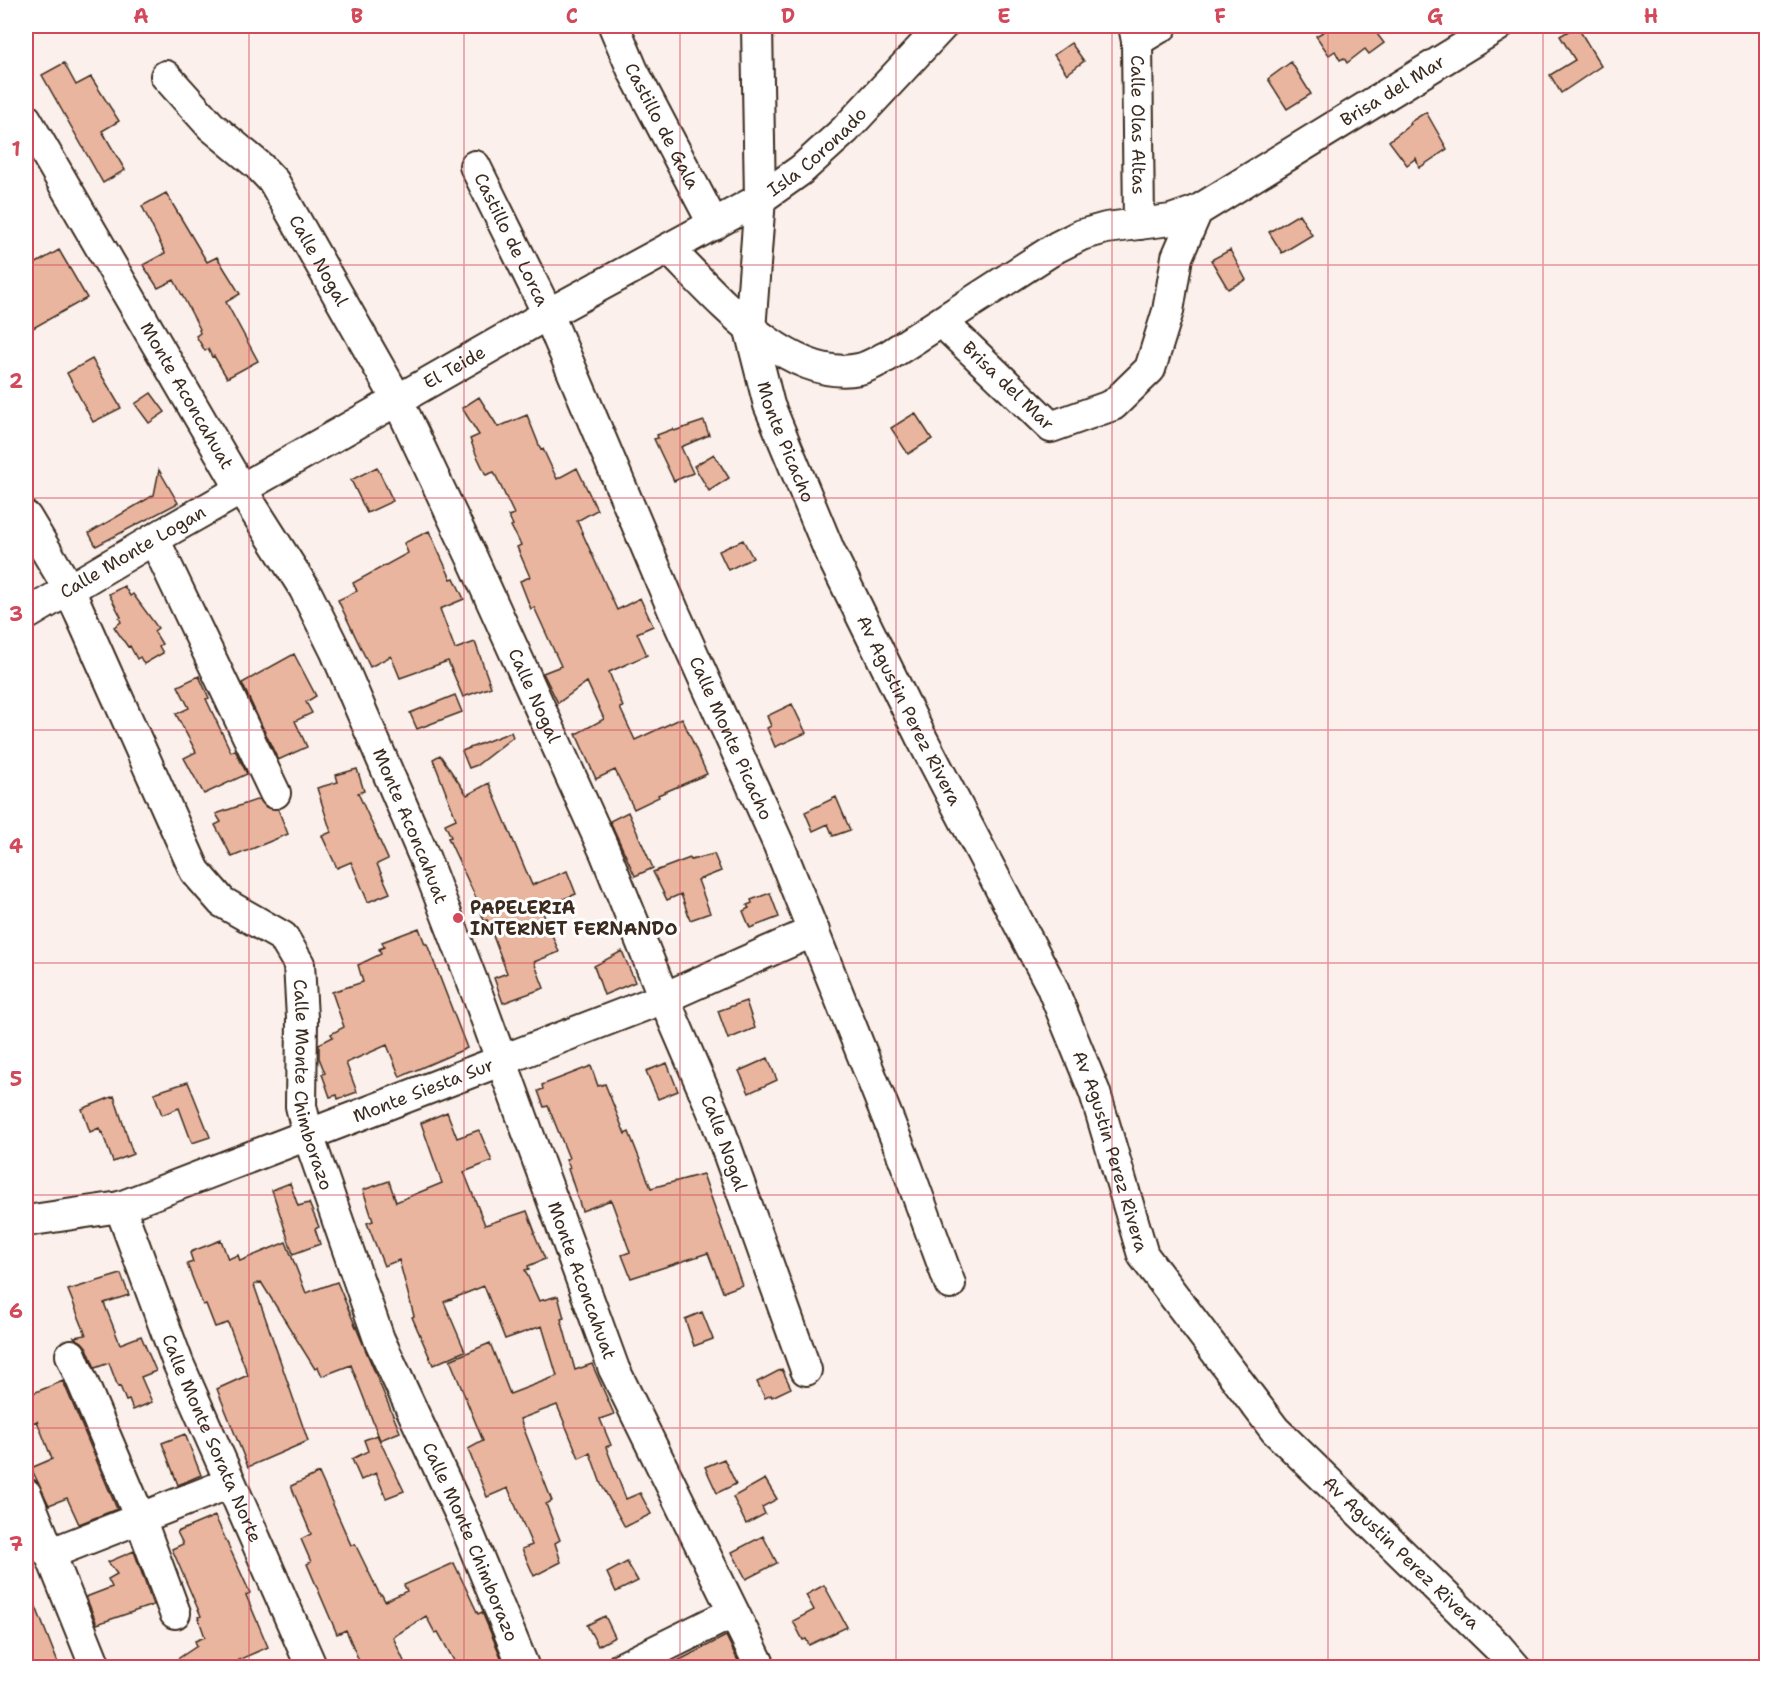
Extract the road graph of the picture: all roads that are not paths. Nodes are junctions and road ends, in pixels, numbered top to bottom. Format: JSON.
{"nodes":[{"id":1,"x":614,"y":26,"type":"edge"},
{"id":2,"x":757,"y":26,"type":"edge"},
{"id":3,"x":942,"y":26,"type":"edge"},
{"id":4,"x":1498,"y":26,"type":"edge"},
{"id":5,"x":1144,"y":31,"type":"edge"},
{"id":6,"x":166,"y":76,"type":"dead end"},
{"id":7,"x":26,"y":118,"type":"edge"},
{"id":8,"x":474,"y":166,"type":"dead end"},
{"id":9,"x":760,"y":199,"type":"junction"},
{"id":10,"x":1197,"y":211,"type":"junction"},
{"id":11,"x":1140,"y":224,"type":"junction"},
{"id":12,"x":714,"y":225,"type":"junction"},
{"id":13,"x":669,"y":249,"type":"junction"},
{"id":14,"x":548,"y":314,"type":"junction"},
{"id":15,"x":942,"y":322,"type":"junction"},
{"id":16,"x":750,"y":330,"type":"junction"},
{"id":17,"x":398,"y":400,"type":"junction"},
{"id":18,"x":241,"y":489,"type":"junction"},
{"id":19,"x":26,"y":517,"type":"edge"},
{"id":20,"x":154,"y":539,"type":"junction"},
{"id":21,"x":829,"y":550,"type":"joint"},
{"id":22,"x":69,"y":589,"type":"junction"},
{"id":23,"x":26,"y":615,"type":"edge"},
{"id":24,"x":275,"y":793,"type":"dead end"},
{"id":25,"x":814,"y":931,"type":"junction"},
{"id":26,"x":664,"y":998,"type":"junction"},
{"id":27,"x":503,"y":1061,"type":"junction"},
{"id":28,"x":308,"y":1135,"type":"junction"},
{"id":29,"x":120,"y":1207,"type":"junction"},
{"id":30,"x":26,"y":1221,"type":"edge"},
{"id":31,"x":950,"y":1284,"type":"dead end"},
{"id":32,"x":71,"y":1354,"type":"dead end"},
{"id":33,"x":806,"y":1370,"type":"dead end"},
{"id":34,"x":230,"y":1483,"type":"junction"},
{"id":35,"x":26,"y":1494,"type":"edge"},
{"id":36,"x":140,"y":1518,"type":"junction"},
{"id":37,"x":49,"y":1554,"type":"junction"},
{"id":38,"x":175,"y":1613,"type":"dead end"},
{"id":39,"x":732,"y":1613,"type":"junction"},
{"id":40,"x":96,"y":1668,"type":"edge"},
{"id":41,"x":312,"y":1668,"type":"edge"},
{"id":42,"x":524,"y":1668,"type":"edge"},
{"id":43,"x":621,"y":1668,"type":"edge"},
{"id":44,"x":761,"y":1668,"type":"edge"},
{"id":45,"x":1516,"y":1668,"type":"edge"}],
"edges":[{"from":1,"to":12,"type":"street","name":"Castillo de Gala"},
{"from":2,"to":9,"type":"street"},
{"from":3,"to":9,"type":"street","name":"Isla Coronado"},
{"from":4,"to":10,"type":"street","name":"Brisa del Mar"},
{"from":5,"to":11,"type":"street","name":"Calle Olas Altas"},
{"from":6,"to":17,"type":"street","name":"Calle Nogal"},
{"from":7,"to":18,"type":"street","name":"Monte Aconcahuat"},
{"from":8,"to":14,"type":"street","name":"Castillo de Lorca"},
{"from":9,"to":12,"type":"street","name":"Isla Coronado"},
{"from":9,"to":16,"type":"street"},
{"from":10,"to":11,"type":"street","name":"Brisa del Mar"},
{"from":10,"to":15,"type":"street","name":"Brisa del Mar"},
{"from":11,"to":15,"type":"street","name":"Brisa del Mar"},
{"from":12,"to":13,"type":"street","name":"Isla Coronado"},
{"from":13,"to":14,"type":"street","name":"El Teide"},
{"from":13,"to":16,"type":"street","name":"Brisa del Mar"},
{"from":14,"to":17,"type":"street","name":"El Teide"},
{"from":14,"to":25,"type":"street","name":"Calle Monte Picacho"},
{"from":15,"to":16,"type":"street","name":"Brisa del Mar"},
{"from":16,"to":21,"type":"street","name":"Monte Picacho"},
{"from":17,"to":18,"type":"street","name":"El Teide"},
{"from":17,"to":26,"type":"street","name":"Calle Nogal"},
{"from":18,"to":20,"type":"street","name":"Calle Monte Logan"},
{"from":18,"to":27,"type":"street","name":"Monte Aconcahuat"},
{"from":19,"to":22,"type":"street","name":"Calle Monte Chimborazo"},
{"from":20,"to":22,"type":"street","name":"Calle Monte Logan"},
{"from":20,"to":24,"type":"street"},
{"from":21,"to":45,"type":"street","name":"Av Agustin Perez Rivera"},
{"from":22,"to":23,"type":"street","name":"Calle Monte Logan"},
{"from":22,"to":28,"type":"street","name":"Calle Monte Chimborazo"},
{"from":25,"to":26,"type":"street","name":"Monte Siesta Sur"},
{"from":25,"to":31,"type":"street","name":"Calle Monte Picacho"},
{"from":26,"to":27,"type":"street","name":"Monte Siesta Sur"},
{"from":26,"to":33,"type":"street","name":"Calle Nogal"},
{"from":27,"to":28,"type":"street","name":"Monte Siesta Sur"},
{"from":27,"to":39,"type":"street","name":"Monte Aconcahuat"},
{"from":28,"to":29,"type":"street","name":"Monte Siesta Sur"},
{"from":28,"to":42,"type":"street","name":"Calle Monte Chimborazo"},
{"from":29,"to":30,"type":"street","name":"Monte Siesta Sur"},
{"from":29,"to":34,"type":"street","name":"Calle Monte Sorata Norte"},
{"from":32,"to":36,"type":"street"},
{"from":34,"to":36,"type":"street"},
{"from":34,"to":41,"type":"street","name":"Calle Monte Sorata Norte"},
{"from":35,"to":37,"type":"street"},
{"from":36,"to":37,"type":"street"},
{"from":36,"to":38,"type":"street"},
{"from":37,"to":40,"type":"street"},
{"from":39,"to":43,"type":"street"},
{"from":39,"to":44,"type":"street","name":"Monte Aconcahuat"}]}
